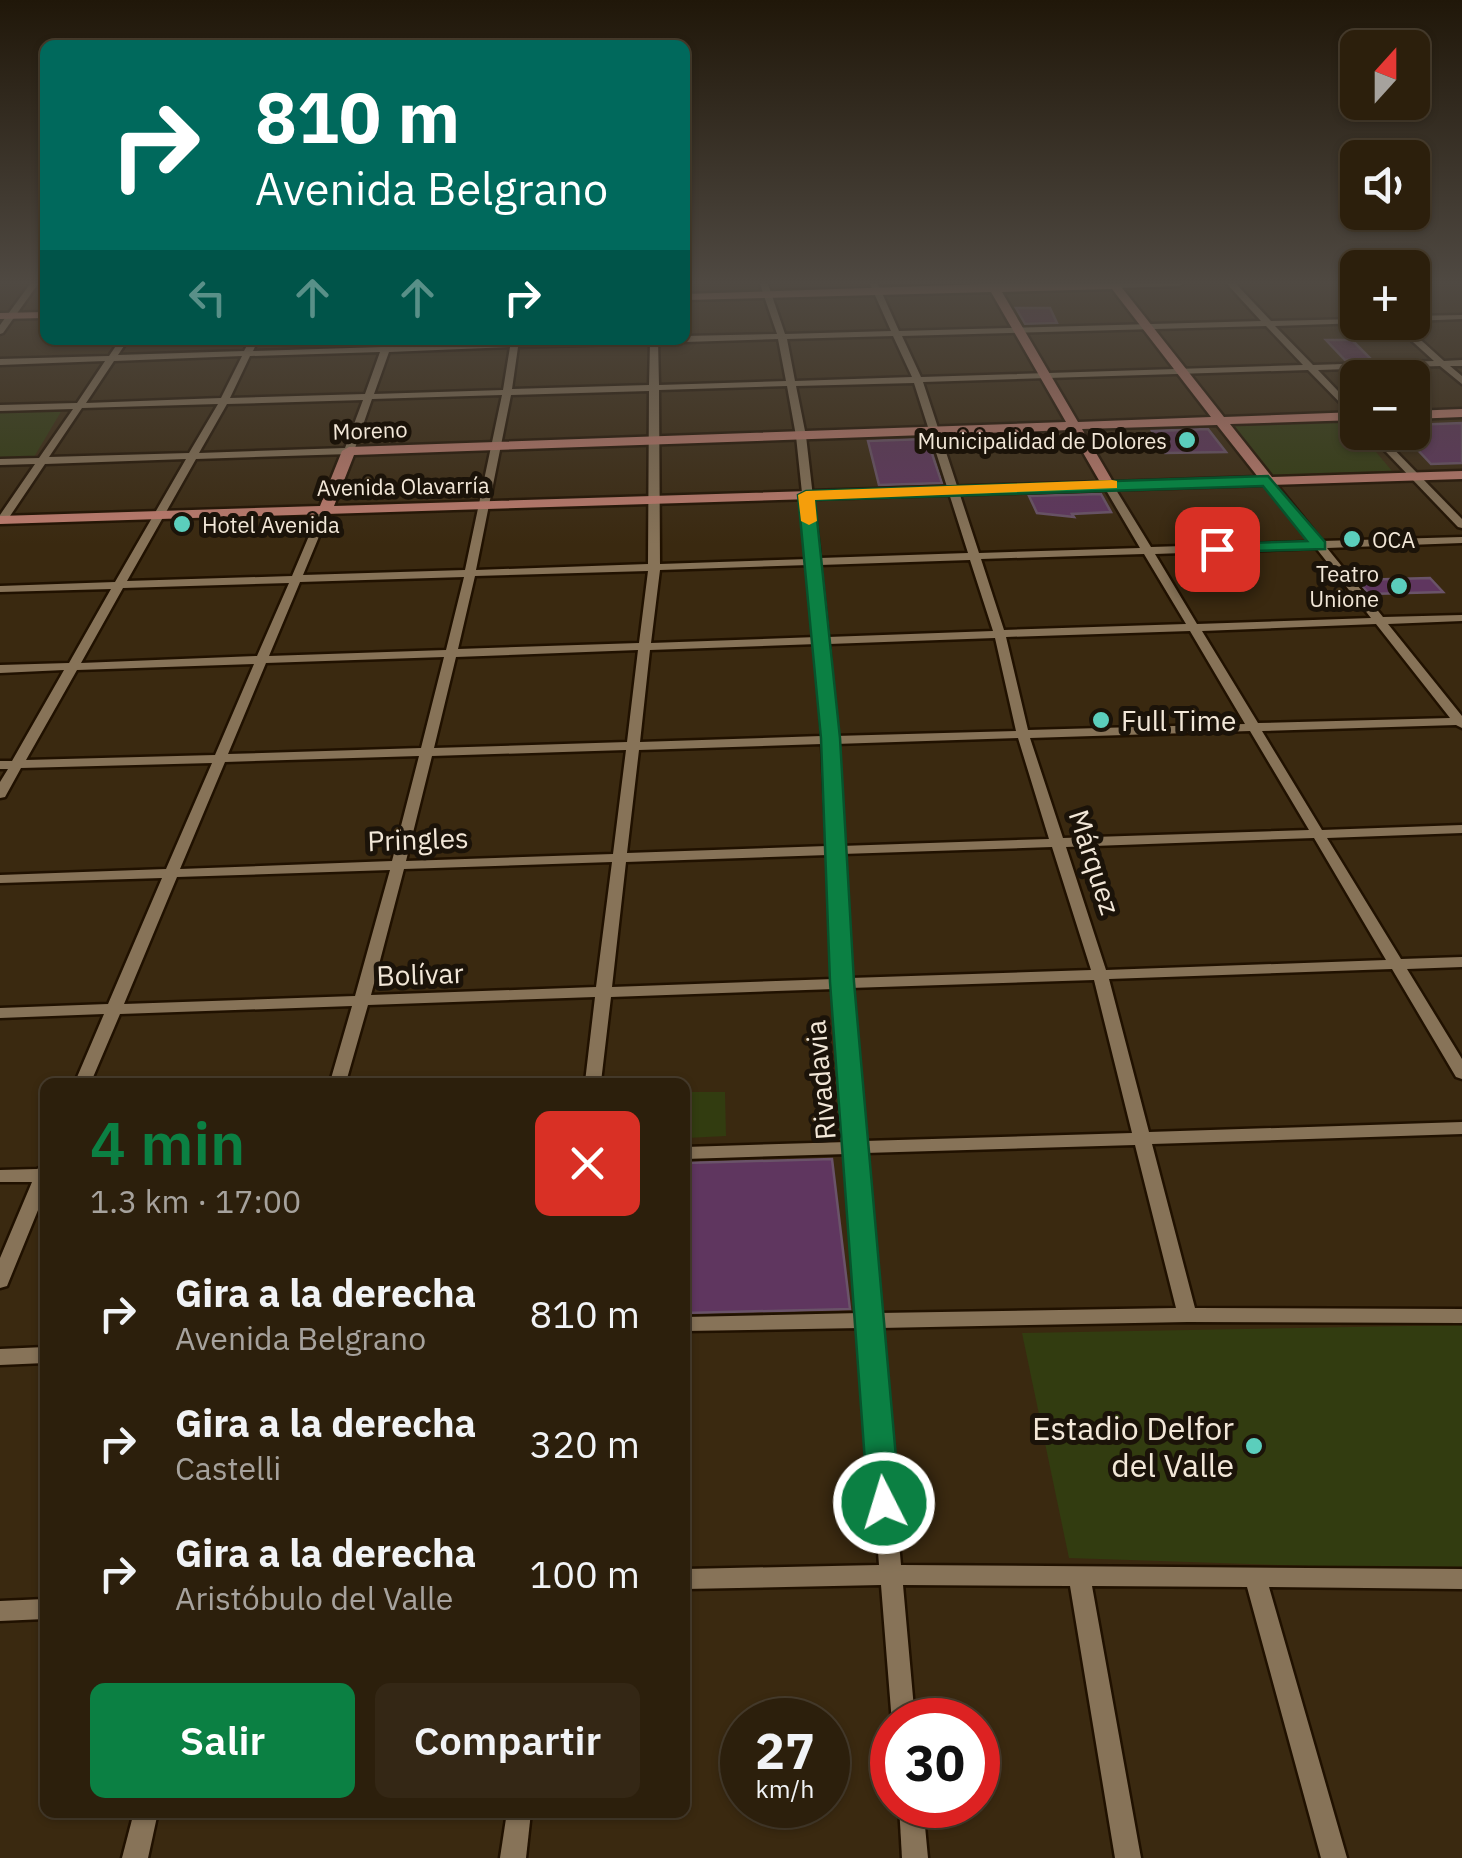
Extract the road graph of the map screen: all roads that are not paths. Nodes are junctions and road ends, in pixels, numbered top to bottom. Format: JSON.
{"nodes":[{"id":1,"x":104,"y":371,"type":"edge"},
{"id":2,"x":239,"y":371,"type":"edge"},
{"id":3,"x":378,"y":371,"type":"edge"},
{"id":4,"x":511,"y":371,"type":"edge"},
{"id":5,"x":654,"y":371,"type":"edge"},
{"id":6,"x":789,"y":371,"type":"edge"},
{"id":7,"x":913,"y":371,"type":"edge"},
{"id":8,"x":1043,"y":371,"type":"edge"},
{"id":9,"x":1224,"y":371,"type":"edge"},
{"id":10,"x":1313,"y":371,"type":"edge"},
{"id":11,"x":1183,"y":372,"type":"junction"},
{"id":12,"x":1046,"y":376,"type":"junction"},
{"id":13,"x":917,"y":380,"type":"junction"},
{"id":14,"x":791,"y":383,"type":"junction"},
{"id":15,"x":654,"y":388,"type":"junction"},
{"id":16,"x":508,"y":392,"type":"junction"},
{"id":17,"x":370,"y":396,"type":"junction"},
{"id":18,"x":1340,"y":399,"type":"edge"},
{"id":19,"x":224,"y":401,"type":"junction"},
{"id":20,"x":80,"y":406,"type":"junction"},
{"id":21,"x":0,"y":408,"type":"edge"},
{"id":22,"x":1462,"y":413,"type":"edge"},
{"id":23,"x":1430,"y":414,"type":"edge"},
{"id":24,"x":1340,"y":418,"type":"edge"},
{"id":25,"x":1220,"y":422,"type":"junction"},
{"id":26,"x":1077,"y":426,"type":"junction"},
{"id":27,"x":934,"y":431,"type":"junction"},
{"id":28,"x":801,"y":436,"type":"junction"},
{"id":29,"x":654,"y":441,"type":"junction"},
{"id":30,"x":501,"y":446,"type":"junction"},
{"id":31,"x":1389,"y":450,"type":"edge"},
{"id":32,"x":349,"y":451,"type":"junction"},
{"id":33,"x":192,"y":456,"type":"junction"},
{"id":34,"x":42,"y":460,"type":"junction"},
{"id":35,"x":0,"y":462,"type":"edge"},
{"id":36,"x":1462,"y":475,"type":"edge"},
{"id":37,"x":1414,"y":476,"type":"junction"},
{"id":38,"x":1268,"y":481,"type":"junction"},
{"id":39,"x":1108,"y":484,"type":"junction"},
{"id":40,"x":953,"y":490,"type":"junction"},
{"id":41,"x":806,"y":495,"type":"junction"},
{"id":42,"x":654,"y":501,"type":"junction"},
{"id":43,"x":484,"y":507,"type":"junction"},
{"id":44,"x":325,"y":510,"type":"junction"},
{"id":45,"x":159,"y":516,"type":"junction"},
{"id":46,"x":1,"y":521,"type":"edge"},
{"id":47,"x":1462,"y":526,"type":"edge"},
{"id":48,"x":1462,"y":540,"type":"edge"},
{"id":49,"x":1319,"y":545,"type":"junction"},
{"id":50,"x":1149,"y":551,"type":"junction"},
{"id":51,"x":975,"y":558,"type":"junction"},
{"id":52,"x":814,"y":563,"type":"junction"},
{"id":53,"x":654,"y":570,"type":"junction"},
{"id":54,"x":472,"y":575,"type":"junction"},
{"id":55,"x":294,"y":581,"type":"junction"},
{"id":56,"x":120,"y":586,"type":"junction"},
{"id":57,"x":0,"y":589,"type":"edge"},
{"id":58,"x":1462,"y":618,"type":"edge"},
{"id":59,"x":1380,"y":621,"type":"junction"},
{"id":60,"x":1195,"y":628,"type":"junction"},
{"id":61,"x":1000,"y":635,"type":"junction"},
{"id":62,"x":823,"y":642,"type":"junction"},
{"id":63,"x":646,"y":650,"type":"junction"},
{"id":64,"x":451,"y":656,"type":"junction"},
{"id":65,"x":260,"y":662,"type":"junction"},
{"id":66,"x":74,"y":666,"type":"junction"},
{"id":67,"x":0,"y":668,"type":"edge"},
{"id":68,"x":1461,"y":722,"type":"edge"},
{"id":69,"x":1254,"y":727,"type":"junction"},
{"id":70,"x":1023,"y":734,"type":"junction"},
{"id":71,"x":830,"y":738,"type":"junction"},
{"id":72,"x":632,"y":744,"type":"junction"},
{"id":73,"x":427,"y":751,"type":"junction"},
{"id":74,"x":220,"y":758,"type":"junction"},
{"id":75,"x":0,"y":764,"type":"edge"},
{"id":76,"x":17,"y":764,"type":"junction"},
{"id":77,"x":0,"y":794,"type":"edge"},
{"id":78,"x":1462,"y":829,"type":"edge"},
{"id":79,"x":1321,"y":834,"type":"junction"},
{"id":80,"x":1058,"y":844,"type":"junction"},
{"id":81,"x":837,"y":850,"type":"junction"},
{"id":82,"x":618,"y":857,"type":"junction"},
{"id":83,"x":401,"y":865,"type":"junction"},
{"id":84,"x":172,"y":872,"type":"junction"},
{"id":85,"x":0,"y":879,"type":"edge"},
{"id":86,"x":1462,"y":962,"type":"edge"},
{"id":87,"x":1398,"y":964,"type":"junction"},
{"id":88,"x":1100,"y":974,"type":"junction"},
{"id":89,"x":842,"y":982,"type":"junction"},
{"id":90,"x":602,"y":991,"type":"junction"},
{"id":91,"x":362,"y":1001,"type":"junction"},
{"id":92,"x":114,"y":1009,"type":"junction"},
{"id":93,"x":0,"y":1013,"type":"edge"},
{"id":94,"x":1462,"y":1074,"type":"edge"},
{"id":95,"x":85,"y":1078,"type":"edge"},
{"id":96,"x":339,"y":1078,"type":"edge"},
{"id":97,"x":593,"y":1078,"type":"edge"},
{"id":98,"x":1462,"y":1128,"type":"edge"},
{"id":99,"x":1139,"y":1139,"type":"junction"},
{"id":100,"x":855,"y":1147,"type":"junction"},
{"id":101,"x":690,"y":1154,"type":"edge"},
{"id":102,"x":40,"y":1173,"type":"edge"},
{"id":103,"x":0,"y":1176,"type":"edge"},
{"id":104,"x":40,"y":1183,"type":"edge"},
{"id":105,"x":0,"y":1281,"type":"edge"},
{"id":106,"x":1187,"y":1315,"type":"junction"},
{"id":107,"x":1462,"y":1316,"type":"edge"},
{"id":108,"x":868,"y":1322,"type":"junction"},
{"id":109,"x":690,"y":1324,"type":"edge"},
{"id":110,"x":40,"y":1354,"type":"edge"},
{"id":111,"x":0,"y":1357,"type":"edge"},
{"id":112,"x":890,"y":1575,"type":"junction"},
{"id":113,"x":1080,"y":1578,"type":"junction"},
{"id":114,"x":1254,"y":1578,"type":"junction"},
{"id":115,"x":690,"y":1579,"type":"edge"},
{"id":116,"x":1462,"y":1579,"type":"edge"},
{"id":117,"x":40,"y":1609,"type":"edge"},
{"id":118,"x":0,"y":1611,"type":"edge"},
{"id":119,"x":901,"y":1698,"type":"edge"},
{"id":120,"x":144,"y":1818,"type":"edge"},
{"id":121,"x":517,"y":1818,"type":"edge"},
{"id":122,"x":912,"y":1828,"type":"edge"},
{"id":123,"x":134,"y":1858,"type":"edge"},
{"id":124,"x":513,"y":1858,"type":"edge"},
{"id":125,"x":915,"y":1858,"type":"edge"},
{"id":126,"x":1128,"y":1858,"type":"edge"},
{"id":127,"x":1334,"y":1858,"type":"edge"}],
"edges":[{"from":1,"to":20,"type":"street"},
{"from":2,"to":19,"type":"street"},
{"from":3,"to":17,"type":"street"},
{"from":4,"to":16,"type":"street"},
{"from":5,"to":15,"type":"street"},
{"from":6,"to":14,"type":"street","name":"Rivadavia"},
{"from":7,"to":13,"type":"street","name":"Márquez"},
{"from":8,"to":12,"type":"main road"},
{"from":9,"to":11,"type":"street"},
{"from":10,"to":18,"type":"street"},
{"from":11,"to":12,"type":"street"},
{"from":11,"to":25,"type":"main road"},
{"from":12,"to":13,"type":"street"},
{"from":12,"to":26,"type":"main road"},
{"from":13,"to":14,"type":"street"},
{"from":13,"to":27,"type":"street","name":"Márquez"},
{"from":14,"to":15,"type":"street"},
{"from":14,"to":28,"type":"street","name":"Rivadavia"},
{"from":15,"to":16,"type":"street"},
{"from":15,"to":29,"type":"street"},
{"from":16,"to":17,"type":"street"},
{"from":16,"to":30,"type":"street"},
{"from":17,"to":19,"type":"street"},
{"from":17,"to":32,"type":"street"},
{"from":19,"to":20,"type":"street"},
{"from":19,"to":33,"type":"street"},
{"from":20,"to":21,"type":"street"},
{"from":20,"to":34,"type":"street"},
{"from":22,"to":23,"type":"main road"},
{"from":24,"to":25,"type":"main road","name":"Moreno"},
{"from":25,"to":26,"type":"main road","name":"Moreno"},
{"from":25,"to":38,"type":"main road"},
{"from":26,"to":27,"type":"main road","name":"Moreno"},
{"from":26,"to":39,"type":"main road"},
{"from":27,"to":28,"type":"main road","name":"Moreno"},
{"from":27,"to":40,"type":"street","name":"Márquez"},
{"from":28,"to":29,"type":"main road","name":"Moreno"},
{"from":28,"to":41,"type":"street","name":"Rivadavia"},
{"from":29,"to":30,"type":"main road","name":"Moreno"},
{"from":29,"to":42,"type":"street"},
{"from":30,"to":32,"type":"main road","name":"Moreno"},
{"from":30,"to":43,"type":"street"},
{"from":31,"to":37,"type":"street"},
{"from":32,"to":33,"type":"street","name":"Moreno"},
{"from":32,"to":44,"type":"main road"},
{"from":33,"to":34,"type":"street","name":"Moreno"},
{"from":33,"to":45,"type":"street"},
{"from":34,"to":35,"type":"street","name":"Moreno"},
{"from":34,"to":46,"type":"street"},
{"from":36,"to":37,"type":"main road","name":"Avenida Olavarría"},
{"from":37,"to":38,"type":"main road","name":"Avenida Olavarría"},
{"from":37,"to":47,"type":"street"},
{"from":38,"to":39,"type":"main road","name":"Avenida Olavarría"},
{"from":38,"to":49,"type":"street"},
{"from":39,"to":40,"type":"main road","name":"Avenida Olavarría"},
{"from":39,"to":50,"type":"street"},
{"from":40,"to":41,"type":"main road","name":"Avenida Olavarría"},
{"from":40,"to":51,"type":"street","name":"Márquez"},
{"from":41,"to":42,"type":"main road","name":"Avenida Olavarría"},
{"from":41,"to":52,"type":"street","name":"Rivadavia"},
{"from":42,"to":43,"type":"main road","name":"Avenida Olavarría"},
{"from":42,"to":53,"type":"street"},
{"from":43,"to":44,"type":"main road","name":"Avenida Olavarría"},
{"from":43,"to":54,"type":"street"},
{"from":44,"to":45,"type":"main road","name":"Avenida Olavarría"},
{"from":44,"to":55,"type":"street"},
{"from":45,"to":46,"type":"main road","name":"Avenida Olavarría"},
{"from":45,"to":56,"type":"street"},
{"from":48,"to":49,"type":"street"},
{"from":49,"to":50,"type":"street"},
{"from":49,"to":59,"type":"street"},
{"from":50,"to":51,"type":"street"},
{"from":50,"to":60,"type":"street"},
{"from":51,"to":52,"type":"street"},
{"from":51,"to":61,"type":"street","name":"Márquez"},
{"from":52,"to":53,"type":"street"},
{"from":52,"to":62,"type":"street","name":"Rivadavia"},
{"from":53,"to":54,"type":"street"},
{"from":53,"to":63,"type":"street"},
{"from":54,"to":55,"type":"street"},
{"from":54,"to":64,"type":"street"},
{"from":55,"to":56,"type":"street"},
{"from":55,"to":65,"type":"street"},
{"from":56,"to":57,"type":"street"},
{"from":56,"to":66,"type":"street"},
{"from":58,"to":59,"type":"street"},
{"from":59,"to":60,"type":"street"},
{"from":59,"to":68,"type":"street"},
{"from":60,"to":61,"type":"street"},
{"from":60,"to":69,"type":"street"},
{"from":61,"to":62,"type":"street"},
{"from":61,"to":70,"type":"street","name":"Márquez"},
{"from":62,"to":63,"type":"street"},
{"from":62,"to":71,"type":"street","name":"Rivadavia"},
{"from":63,"to":64,"type":"street"},
{"from":63,"to":72,"type":"street"},
{"from":64,"to":65,"type":"street"},
{"from":64,"to":73,"type":"street"},
{"from":65,"to":66,"type":"street"},
{"from":65,"to":74,"type":"street"},
{"from":66,"to":67,"type":"street"},
{"from":66,"to":76,"type":"street"},
{"from":68,"to":69,"type":"street"},
{"from":69,"to":70,"type":"street"},
{"from":69,"to":79,"type":"street"},
{"from":70,"to":71,"type":"street"},
{"from":70,"to":80,"type":"street","name":"Márquez"},
{"from":71,"to":72,"type":"street"},
{"from":71,"to":81,"type":"street","name":"Rivadavia"},
{"from":72,"to":73,"type":"street"},
{"from":72,"to":82,"type":"street"},
{"from":73,"to":74,"type":"street"},
{"from":73,"to":83,"type":"street"},
{"from":74,"to":76,"type":"street"},
{"from":74,"to":84,"type":"street"},
{"from":75,"to":76,"type":"street"},
{"from":76,"to":77,"type":"street"},
{"from":78,"to":79,"type":"street","name":"Pringles"},
{"from":79,"to":80,"type":"street","name":"Pringles"},
{"from":79,"to":87,"type":"street"},
{"from":80,"to":81,"type":"street","name":"Pringles"},
{"from":80,"to":88,"type":"street","name":"Márquez"},
{"from":81,"to":82,"type":"street","name":"Pringles"},
{"from":81,"to":89,"type":"street","name":"Rivadavia"},
{"from":82,"to":83,"type":"street","name":"Pringles"},
{"from":82,"to":90,"type":"street"},
{"from":83,"to":84,"type":"street","name":"Pringles"},
{"from":83,"to":91,"type":"street"},
{"from":84,"to":85,"type":"street","name":"Pringles"},
{"from":84,"to":92,"type":"street"},
{"from":86,"to":87,"type":"street","name":"Bolívar"},
{"from":87,"to":88,"type":"street","name":"Bolívar"},
{"from":87,"to":94,"type":"street"},
{"from":88,"to":89,"type":"street","name":"Bolívar"},
{"from":88,"to":99,"type":"street","name":"Márquez"},
{"from":89,"to":90,"type":"street","name":"Bolívar"},
{"from":89,"to":100,"type":"street","name":"Rivadavia"},
{"from":90,"to":91,"type":"street","name":"Bolívar"},
{"from":90,"to":97,"type":"street"},
{"from":91,"to":92,"type":"street","name":"Bolívar"},
{"from":91,"to":96,"type":"street"},
{"from":92,"to":93,"type":"street","name":"Bolívar"},
{"from":92,"to":95,"type":"street"},
{"from":98,"to":99,"type":"street"},
{"from":99,"to":100,"type":"street"},
{"from":99,"to":106,"type":"street","name":"Márquez"},
{"from":100,"to":101,"type":"street"},
{"from":100,"to":108,"type":"street","name":"Rivadavia"},
{"from":102,"to":103,"type":"street"},
{"from":104,"to":105,"type":"street"},
{"from":106,"to":107,"type":"street"},
{"from":106,"to":108,"type":"street"},
{"from":108,"to":109,"type":"street"},
{"from":108,"to":112,"type":"street","name":"Rivadavia"},
{"from":110,"to":111,"type":"street"},
{"from":112,"to":113,"type":"street"},
{"from":112,"to":115,"type":"street"},
{"from":112,"to":119,"type":"street","name":"Rivadavia"},
{"from":113,"to":114,"type":"street"},
{"from":113,"to":126,"type":"street"},
{"from":114,"to":116,"type":"street"},
{"from":114,"to":127,"type":"street"},
{"from":117,"to":118,"type":"street"},
{"from":120,"to":123,"type":"street"},
{"from":121,"to":124,"type":"street"},
{"from":122,"to":125,"type":"street"}]}
